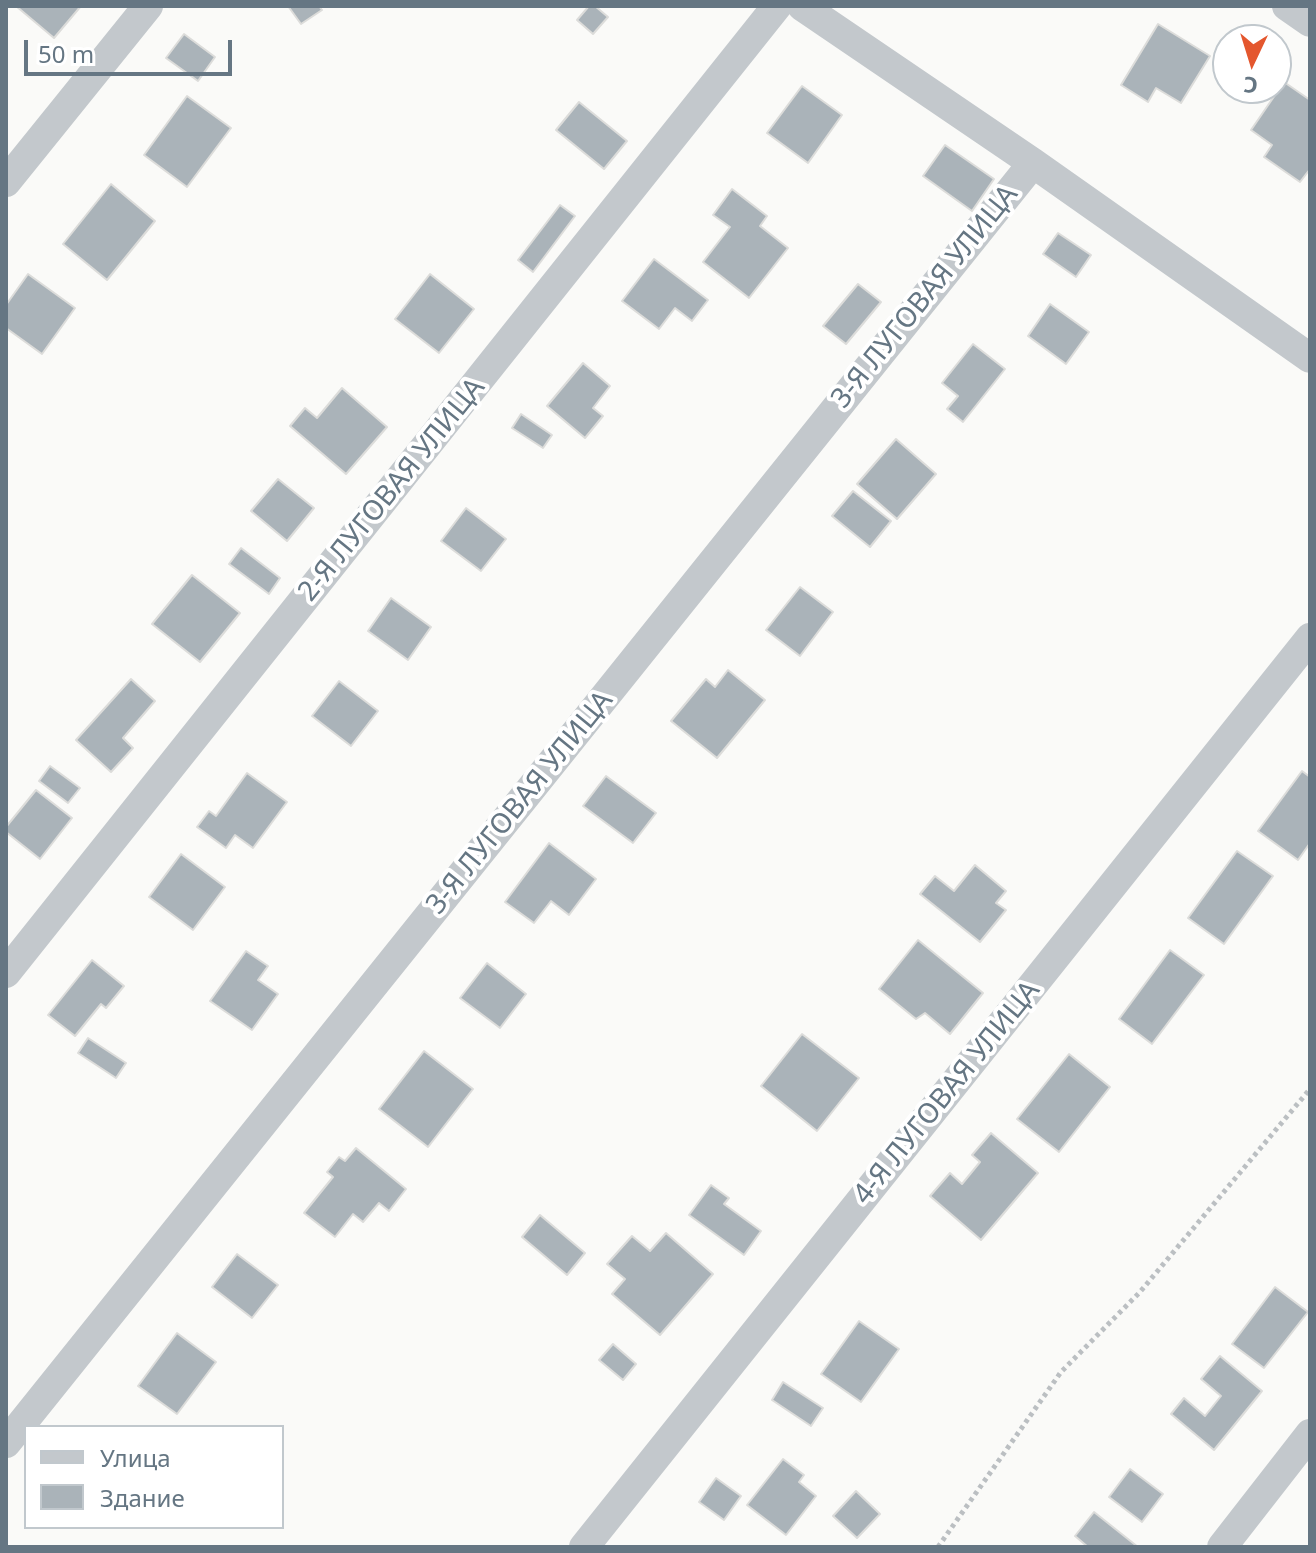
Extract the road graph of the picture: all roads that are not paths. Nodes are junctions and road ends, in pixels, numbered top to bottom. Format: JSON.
{"nodes":[{"id":1,"x":148,"y":6,"type":"edge"},
{"id":2,"x":777,"y":6,"type":"edge"},
{"id":3,"x":802,"y":6,"type":"edge"},
{"id":4,"x":1287,"y":6,"type":"edge"},
{"id":5,"x":1310,"y":22,"type":"edge"},
{"id":6,"x":1033,"y":163,"type":"junction"},
{"id":7,"x":6,"y":182,"type":"edge"},
{"id":8,"x":1310,"y":358,"type":"edge"},
{"id":9,"x":1310,"y":638,"type":"edge"},
{"id":10,"x":6,"y":973,"type":"edge"},
{"id":11,"x":1310,"y":1434,"type":"edge"},
{"id":12,"x":6,"y":1443,"type":"edge"},
{"id":13,"x":584,"y":1547,"type":"edge"},
{"id":14,"x":1222,"y":1547,"type":"edge"}],
"edges":[{"from":1,"to":7,"type":"street"},
{"from":2,"to":10,"type":"street","name":"2-Я ЛУГОВАЯ УЛИЦА"},
{"from":3,"to":6,"type":"street"},
{"from":4,"to":5,"type":"street"},
{"from":6,"to":8,"type":"street"},
{"from":6,"to":12,"type":"street","name":"3-Я ЛУГОВАЯ УЛИЦА"},
{"from":9,"to":13,"type":"street","name":"4-Я ЛУГОВАЯ УЛИЦА"},
{"from":11,"to":14,"type":"street"}]}
